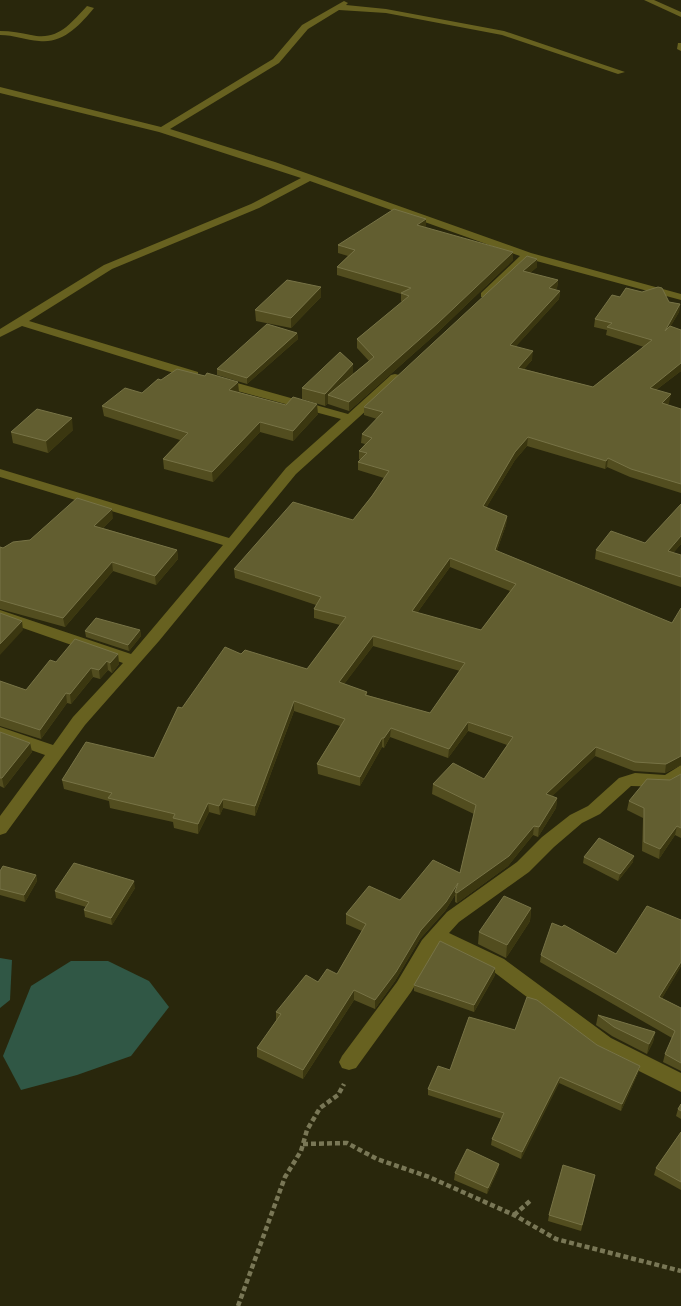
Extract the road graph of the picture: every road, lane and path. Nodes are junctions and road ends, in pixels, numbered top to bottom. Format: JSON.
{"nodes":[{"id":1,"x":349,"y":0,"type":"edge"},
{"id":2,"x":648,"y":0,"type":"edge"},
{"id":3,"x":337,"y":7,"type":"junction"},
{"id":4,"x":90,"y":8,"type":"dead end"},
{"id":5,"x":681,"y":15,"type":"edge"},
{"id":6,"x":0,"y":33,"type":"edge"},
{"id":7,"x":621,"y":72,"type":"dead end"},
{"id":8,"x":0,"y":90,"type":"edge"},
{"id":9,"x":162,"y":130,"type":"junction"},
{"id":10,"x":308,"y":178,"type":"junction"},
{"id":11,"x":528,"y":255,"type":"junction"},
{"id":12,"x":681,"y":296,"type":"edge"},
{"id":13,"x":477,"y":303,"type":"edge"},
{"id":14,"x":22,"y":322,"type":"junction"},
{"id":15,"x":0,"y":334,"type":"edge"},
{"id":16,"x":406,"y":368,"type":"edge"},
{"id":17,"x":350,"y":418,"type":"junction"},
{"id":18,"x":0,"y":473,"type":"edge"},
{"id":19,"x":233,"y":544,"type":"junction"},
{"id":20,"x":0,"y":615,"type":"edge"},
{"id":21,"x":134,"y":661,"type":"junction"},
{"id":22,"x":0,"y":733,"type":"edge"},
{"id":23,"x":57,"y":753,"type":"junction"},
{"id":24,"x":681,"y":771,"type":"edge"},
{"id":25,"x":0,"y":829,"type":"edge"},
{"id":26,"x":436,"y":936,"type":"junction"},
{"id":27,"x":349,"y":1062,"type":"joint"},
{"id":28,"x":681,"y":1083,"type":"edge"},
{"id":29,"x":303,"y":1144,"type":"junction"},
{"id":30,"x":530,"y":1201,"type":"dead end"},
{"id":31,"x":514,"y":1215,"type":"junction"},
{"id":32,"x":681,"y":1271,"type":"edge"},
{"id":33,"x":238,"y":1306,"type":"edge"}],
"edges":[{"from":1,"to":3,"type":"street"},
{"from":2,"to":5,"type":"street"},
{"from":3,"to":7,"type":"street"},
{"from":3,"to":9,"type":"street"},
{"from":4,"to":6,"type":"street"},
{"from":8,"to":9,"type":"street"},
{"from":9,"to":10,"type":"street"},
{"from":10,"to":11,"type":"street"},
{"from":10,"to":14,"type":"street"},
{"from":11,"to":12,"type":"street"},
{"from":11,"to":13,"type":"street"},
{"from":14,"to":15,"type":"street"},
{"from":14,"to":17,"type":"street"},
{"from":16,"to":17,"type":"street"},
{"from":17,"to":19,"type":"street"},
{"from":18,"to":19,"type":"street"},
{"from":19,"to":21,"type":"street"},
{"from":20,"to":21,"type":"street"},
{"from":21,"to":23,"type":"street"},
{"from":22,"to":23,"type":"street"},
{"from":23,"to":25,"type":"street"},
{"from":24,"to":26,"type":"street"},
{"from":26,"to":27,"type":"street"},
{"from":26,"to":28,"type":"street"},
{"from":27,"to":29,"type":"path"},
{"from":29,"to":31,"type":"path"},
{"from":29,"to":33,"type":"path"},
{"from":30,"to":31,"type":"path"},
{"from":31,"to":32,"type":"path"}]}
